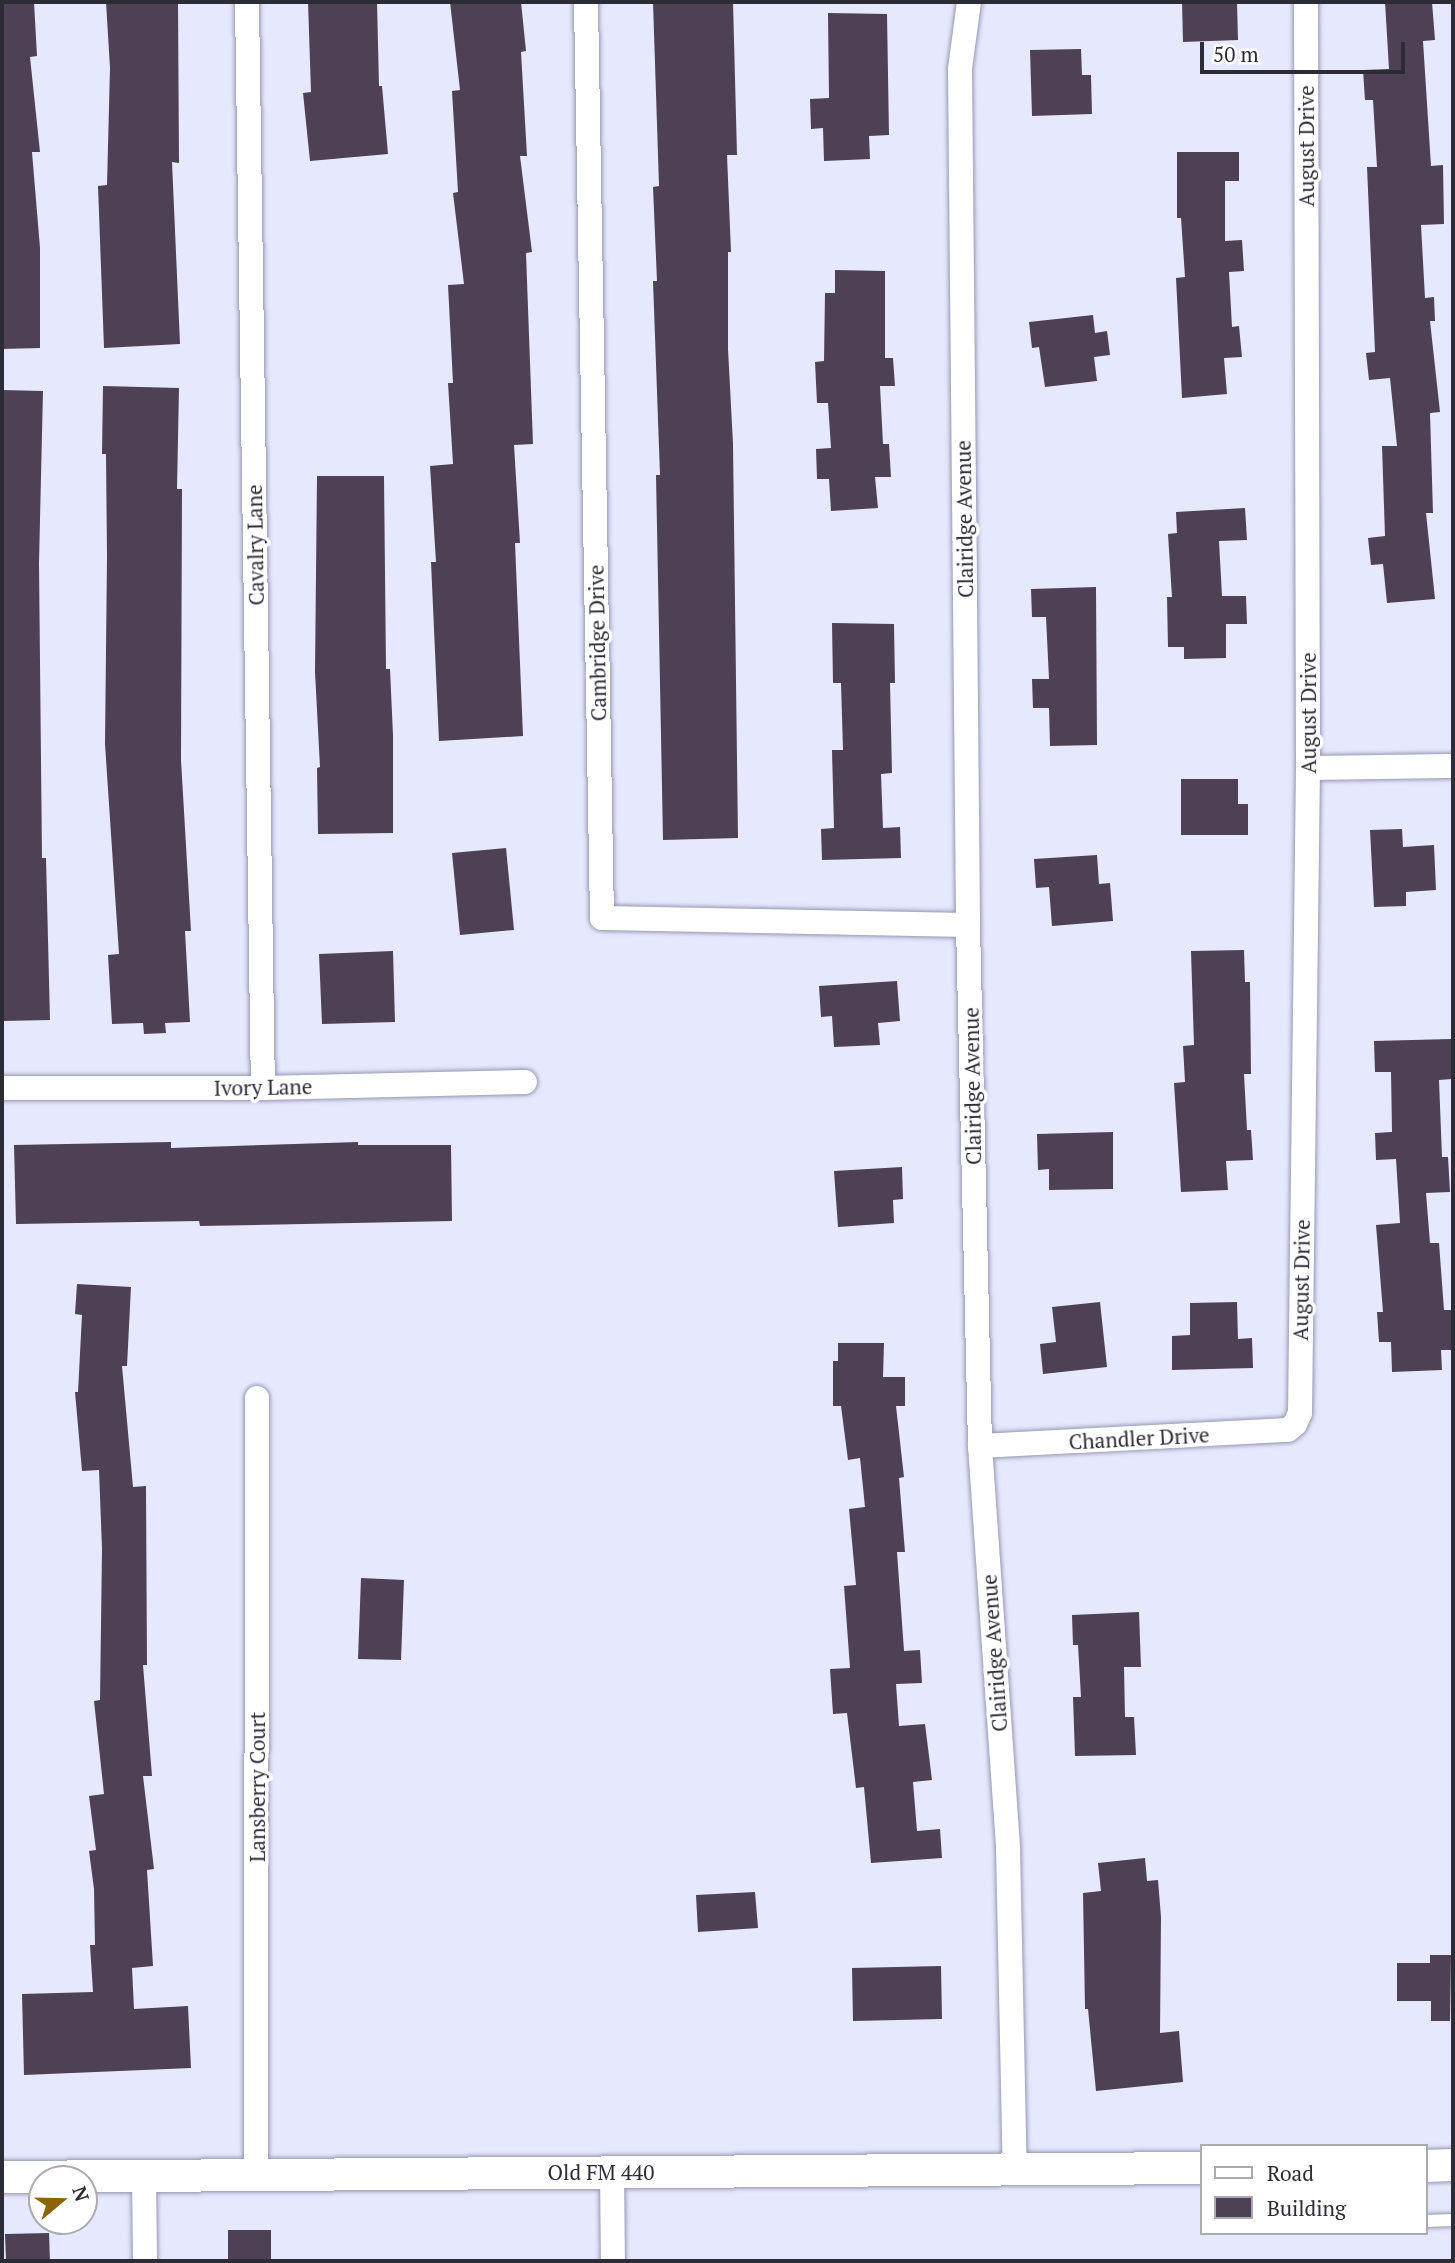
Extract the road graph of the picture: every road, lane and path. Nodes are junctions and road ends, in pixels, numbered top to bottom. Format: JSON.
{"nodes":[{"id":1,"x":247,"y":2,"type":"edge"},
{"id":2,"x":586,"y":2,"type":"edge"},
{"id":3,"x":969,"y":2,"type":"edge"},
{"id":4,"x":1306,"y":2,"type":"edge"},
{"id":5,"x":1453,"y":766,"type":"edge"},
{"id":6,"x":1308,"y":768,"type":"junction"},
{"id":7,"x":968,"y":925,"type":"junction"},
{"id":8,"x":525,"y":1082,"type":"dead end"},
{"id":9,"x":2,"y":1088,"type":"edge"},
{"id":10,"x":262,"y":1088,"type":"junction"},
{"id":11,"x":257,"y":1398,"type":"dead end"},
{"id":12,"x":1296,"y":1424,"type":"joint"},
{"id":13,"x":980,"y":1446,"type":"junction"},
{"id":14,"x":1427,"y":2165,"type":"edge"},
{"id":15,"x":1453,"y":2165,"type":"edge"},
{"id":16,"x":1200,"y":2168,"type":"edge"},
{"id":17,"x":1015,"y":2170,"type":"junction"},
{"id":18,"x":612,"y":2172,"type":"junction"},
{"id":19,"x":256,"y":2175,"type":"junction"},
{"id":20,"x":144,"y":2176,"type":"junction"},
{"id":21,"x":2,"y":2177,"type":"edge"},
{"id":22,"x":1453,"y":2220,"type":"edge"},
{"id":23,"x":1427,"y":2221,"type":"edge"},
{"id":24,"x":145,"y":2261,"type":"edge"},
{"id":25,"x":613,"y":2261,"type":"edge"}],
"edges":[{"from":1,"to":10,"type":"street","name":"Cavalry Lane"},
{"from":2,"to":7,"type":"street","name":"Cambridge Drive"},
{"from":3,"to":7,"type":"street","name":"Clairidge Avenue"},
{"from":4,"to":6,"type":"street","name":"August Drive"},
{"from":5,"to":6,"type":"street"},
{"from":6,"to":12,"type":"street","name":"August Drive"},
{"from":7,"to":13,"type":"street","name":"Clairidge Avenue"},
{"from":8,"to":10,"type":"street","name":"Ivory Lane"},
{"from":9,"to":10,"type":"street","name":"Ivory Lane"},
{"from":11,"to":19,"type":"street","name":"Lansberry Court"},
{"from":12,"to":13,"type":"street","name":"Chandler Drive"},
{"from":13,"to":17,"type":"street","name":"Clairidge Avenue"},
{"from":14,"to":15,"type":"street"},
{"from":16,"to":17,"type":"street","name":"Old FM 440"},
{"from":17,"to":18,"type":"street","name":"Old FM 440"},
{"from":18,"to":19,"type":"street","name":"Old FM 440"},
{"from":18,"to":25,"type":"street"},
{"from":19,"to":20,"type":"street","name":"Old FM 440"},
{"from":20,"to":21,"type":"street","name":"Old FM 440"},
{"from":20,"to":24,"type":"street"},
{"from":22,"to":23,"type":"lane"}]}
